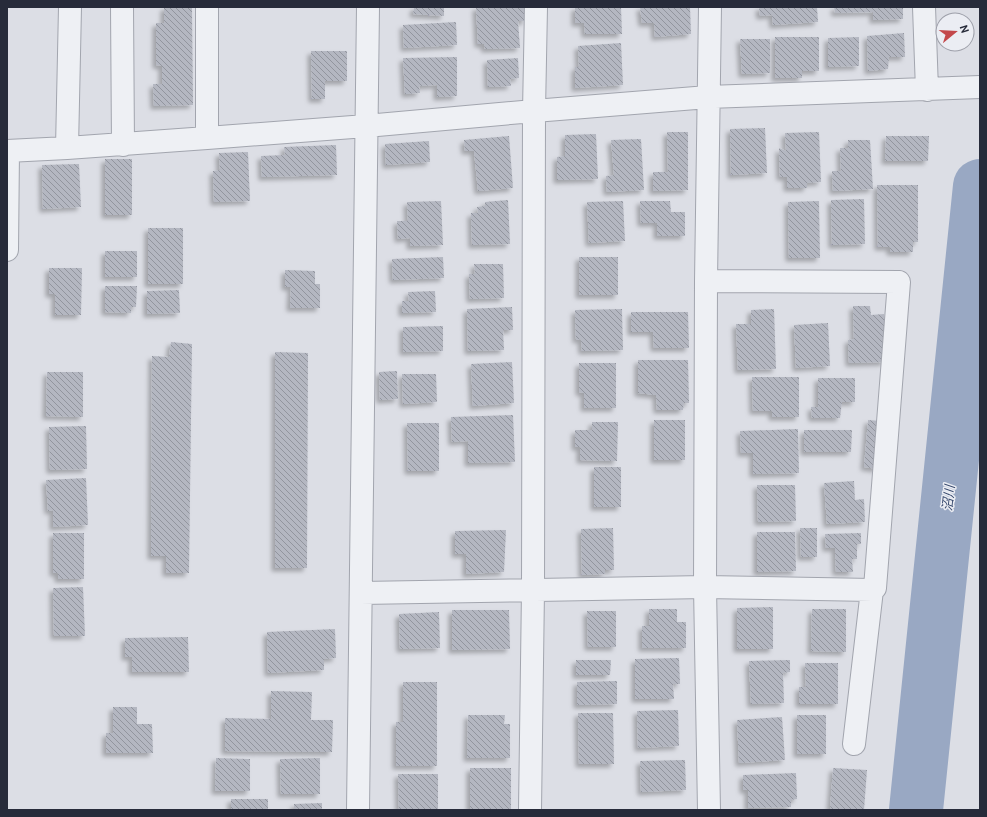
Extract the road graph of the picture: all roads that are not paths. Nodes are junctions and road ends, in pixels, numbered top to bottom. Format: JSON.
{"nodes":[{"id":1,"x":70,"y":7,"type":"edge"},
{"id":2,"x":122,"y":7,"type":"edge"},
{"id":3,"x":208,"y":7,"type":"edge"},
{"id":4,"x":368,"y":7,"type":"edge"},
{"id":5,"x":536,"y":7,"type":"edge"},
{"id":6,"x":710,"y":7,"type":"edge"},
{"id":7,"x":924,"y":7,"type":"edge"},
{"id":8,"x":970,"y":87,"type":"edge"},
{"id":9,"x":927,"y":90,"type":"junction"},
{"id":10,"x":708,"y":97,"type":"junction"},
{"id":11,"x":534,"y":111,"type":"junction"},
{"id":12,"x":366,"y":126,"type":"junction"},
{"id":13,"x":207,"y":138,"type":"junction"},
{"id":14,"x":123,"y":144,"type":"junction"},
{"id":15,"x":67,"y":148,"type":"junction"},
{"id":16,"x":7,"y":151,"type":"edge"},
{"id":17,"x":7,"y":250,"type":"edge"},
{"id":18,"x":706,"y":281,"type":"junction"},
{"id":19,"x":705,"y":587,"type":"junction"},
{"id":20,"x":533,"y":590,"type":"junction"},
{"id":21,"x":872,"y":590,"type":"junction"},
{"id":22,"x":361,"y":593,"type":"junction"},
{"id":23,"x":854,"y":744,"type":"dead end"},
{"id":24,"x":358,"y":810,"type":"edge"},
{"id":25,"x":530,"y":810,"type":"edge"},
{"id":26,"x":709,"y":810,"type":"edge"}],
"edges":[{"from":1,"to":15,"type":"street"},
{"from":2,"to":14,"type":"street"},
{"from":3,"to":13,"type":"street"},
{"from":4,"to":12,"type":"street"},
{"from":5,"to":11,"type":"street"},
{"from":6,"to":10,"type":"street"},
{"from":7,"to":9,"type":"street"},
{"from":8,"to":9,"type":"street"},
{"from":9,"to":10,"type":"street"},
{"from":10,"to":11,"type":"street"},
{"from":10,"to":18,"type":"street"},
{"from":11,"to":12,"type":"street"},
{"from":11,"to":20,"type":"street"},
{"from":12,"to":13,"type":"street"},
{"from":12,"to":22,"type":"street"},
{"from":13,"to":14,"type":"street"},
{"from":14,"to":15,"type":"street"},
{"from":15,"to":16,"type":"street"},
{"from":16,"to":17,"type":"street"},
{"from":18,"to":19,"type":"street"},
{"from":18,"to":21,"type":"street"},
{"from":19,"to":20,"type":"street"},
{"from":19,"to":21,"type":"street"},
{"from":19,"to":26,"type":"street"},
{"from":20,"to":22,"type":"street"},
{"from":20,"to":25,"type":"street"},
{"from":21,"to":23,"type":"street"},
{"from":22,"to":24,"type":"street"}]}
